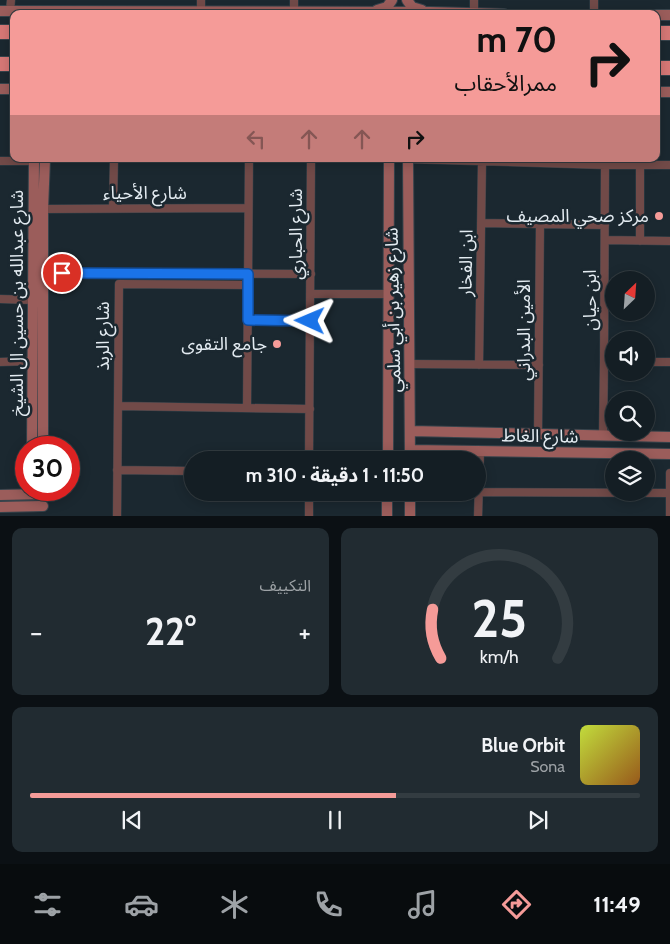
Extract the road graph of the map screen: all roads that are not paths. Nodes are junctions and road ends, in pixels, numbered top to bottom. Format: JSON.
{"nodes":[{"id":1,"x":11,"y":0,"type":"edge"},
{"id":2,"x":392,"y":0,"type":"edge"},
{"id":3,"x":407,"y":0,"type":"edge"},
{"id":4,"x":378,"y":10,"type":"edge"},
{"id":5,"x":423,"y":10,"type":"edge"},
{"id":6,"x":5,"y":11,"type":"edge"},
{"id":7,"x":34,"y":162,"type":"edge"},
{"id":8,"x":45,"y":162,"type":"edge"},
{"id":9,"x":114,"y":162,"type":"edge"},
{"id":10,"x":249,"y":162,"type":"edge"},
{"id":11,"x":311,"y":162,"type":"edge"},
{"id":12,"x":389,"y":162,"type":"edge"},
{"id":13,"x":408,"y":162,"type":"edge"},
{"id":14,"x":482,"y":162,"type":"joint"},
{"id":15,"x":626,"y":162,"type":"edge"},
{"id":16,"x":606,"y":165,"type":"junction"},
{"id":17,"x":640,"y":165,"type":"junction"},
{"id":18,"x":670,"y":165,"type":"edge"},
{"id":19,"x":113,"y":208,"type":"junction"},
{"id":20,"x":248,"y":208,"type":"junction"},
{"id":21,"x":43,"y":209,"type":"junction"},
{"id":22,"x":481,"y":223,"type":"junction"},
{"id":23,"x":540,"y":225,"type":"junction"},
{"id":24,"x":605,"y":225,"type":"junction"},
{"id":25,"x":605,"y":240,"type":"junction"},
{"id":26,"x":640,"y":241,"type":"junction"},
{"id":27,"x":670,"y":241,"type":"edge"},
{"id":28,"x":43,"y":273,"type":"junction"},
{"id":29,"x":248,"y":274,"type":"junction"},
{"id":30,"x":310,"y":274,"type":"junction"},
{"id":31,"x":248,"y":285,"type":"junction"},
{"id":32,"x":310,"y":294,"type":"junction"},
{"id":33,"x":388,"y":294,"type":"junction"},
{"id":34,"x":0,"y":299,"type":"edge"},
{"id":35,"x":32,"y":300,"type":"junction"},
{"id":36,"x":248,"y":320,"type":"junction"},
{"id":37,"x":310,"y":321,"type":"junction"},
{"id":38,"x":32,"y":361,"type":"junction"},
{"id":39,"x":0,"y":362,"type":"edge"},
{"id":40,"x":604,"y":362,"type":"joint"},
{"id":41,"x":655,"y":362,"type":"edge"},
{"id":42,"x":670,"y":362,"type":"edge"},
{"id":43,"x":410,"y":364,"type":"junction"},
{"id":44,"x":479,"y":364,"type":"junction"},
{"id":45,"x":539,"y":365,"type":"junction"},
{"id":46,"x":118,"y":406,"type":"junction"},
{"id":47,"x":247,"y":408,"type":"junction"},
{"id":48,"x":310,"y":409,"type":"junction"},
{"id":49,"x":411,"y":431,"type":"junction"},
{"id":50,"x":538,"y":435,"type":"junction"},
{"id":51,"x":32,"y":436,"type":"edge"},
{"id":52,"x":43,"y":436,"type":"edge"},
{"id":53,"x":602,"y":436,"type":"junction"},
{"id":54,"x":670,"y":437,"type":"edge"},
{"id":55,"x":310,"y":451,"type":"edge"},
{"id":56,"x":388,"y":451,"type":"edge"},
{"id":57,"x":410,"y":451,"type":"edge"},
{"id":58,"x":486,"y":451,"type":"edge"},
{"id":59,"x":670,"y":454,"type":"edge"},
{"id":60,"x":117,"y":470,"type":"junction"},
{"id":61,"x":184,"y":471,"type":"edge"},
{"id":62,"x":670,"y":473,"type":"edge"},
{"id":63,"x":486,"y":492,"type":"edge"},
{"id":64,"x":670,"y":493,"type":"edge"},
{"id":65,"x":15,"y":494,"type":"edge"},
{"id":66,"x":0,"y":495,"type":"edge"},
{"id":67,"x":309,"y":501,"type":"edge"},
{"id":68,"x":388,"y":501,"type":"edge"},
{"id":69,"x":410,"y":501,"type":"edge"},
{"id":70,"x":479,"y":501,"type":"edge"},
{"id":71,"x":0,"y":507,"type":"edge"},
{"id":72,"x":36,"y":509,"type":"edge"},
{"id":73,"x":43,"y":516,"type":"edge"},
{"id":74,"x":117,"y":516,"type":"edge"},
{"id":75,"x":309,"y":516,"type":"edge"},
{"id":76,"x":387,"y":516,"type":"edge"},
{"id":77,"x":410,"y":516,"type":"edge"},
{"id":78,"x":478,"y":516,"type":"edge"},
{"id":79,"x":670,"y":516,"type":"edge"}],
"edges":[{"from":1,"to":6,"type":"street"},
{"from":2,"to":4,"type":"street"},
{"from":3,"to":5,"type":"street"},
{"from":7,"to":35,"type":"street","name":"شارع عبدالله بن حسين ال الشيخ"},
{"from":8,"to":21,"type":"street","name":"شارع عبدالله بن حسين ال الشيخ"},
{"from":9,"to":19,"type":"street"},
{"from":10,"to":20,"type":"street"},
{"from":11,"to":30,"type":"street","name":"شارع الحباري"},
{"from":12,"to":33,"type":"street","name":"شارع زهير بن أبي سلمي"},
{"from":13,"to":43,"type":"street","name":"شارع زهير بن أبي سلمي"},
{"from":14,"to":16,"type":"street"},
{"from":14,"to":22,"type":"street","name":"ابن الفخار"},
{"from":15,"to":16,"type":"street"},
{"from":15,"to":17,"type":"street"},
{"from":16,"to":24,"type":"street","name":"ابن حيان"},
{"from":17,"to":18,"type":"street"},
{"from":17,"to":26,"type":"street"},
{"from":19,"to":20,"type":"street","name":"شارع الأحياء"},
{"from":19,"to":21,"type":"street","name":"شارع الأحياء"},
{"from":20,"to":29,"type":"street"},
{"from":21,"to":28,"type":"street","name":"شارع عبدالله بن حسين ال الشيخ"},
{"from":22,"to":23,"type":"street"},
{"from":22,"to":44,"type":"street","name":"ابن الفخار"},
{"from":23,"to":24,"type":"street"},
{"from":23,"to":45,"type":"street","name":"الأمين البدراني"},
{"from":24,"to":25,"type":"street","name":"ابن حيان"},
{"from":25,"to":26,"type":"street"},
{"from":25,"to":40,"type":"street","name":"ابن حيان"},
{"from":26,"to":27,"type":"street"},
{"from":28,"to":29,"type":"street"},
{"from":28,"to":52,"type":"street","name":"شارع عبدالله بن حسين ال الشيخ"},
{"from":29,"to":30,"type":"street"},
{"from":29,"to":31,"type":"street"},
{"from":30,"to":32,"type":"street","name":"شارع الحباري"},
{"from":31,"to":36,"type":"street"},
{"from":31,"to":46,"type":"street","name":"شارع الربذ"},
{"from":32,"to":33,"type":"street"},
{"from":32,"to":37,"type":"street","name":"شارع الحباري"},
{"from":33,"to":56,"type":"street","name":"شارع زهير بن أبي سلمي"},
{"from":34,"to":35,"type":"street"},
{"from":35,"to":38,"type":"street","name":"شارع عبدالله بن حسين ال الشيخ"},
{"from":36,"to":37,"type":"street"},
{"from":36,"to":47,"type":"street"},
{"from":37,"to":48,"type":"street","name":"شارع الحباري"},
{"from":38,"to":39,"type":"street"},
{"from":38,"to":51,"type":"street","name":"شارع عبدالله بن حسين ال الشيخ"},
{"from":40,"to":53,"type":"street","name":"ابن حيان"},
{"from":41,"to":42,"type":"street"},
{"from":43,"to":44,"type":"street"},
{"from":43,"to":49,"type":"street","name":"شارع زهير بن أبي سلمي"},
{"from":44,"to":45,"type":"street"},
{"from":45,"to":50,"type":"street","name":"الأمين البدراني"},
{"from":46,"to":47,"type":"street"},
{"from":46,"to":60,"type":"street","name":"شارع الربذ"},
{"from":47,"to":48,"type":"street"},
{"from":48,"to":55,"type":"street","name":"شارع الحباري"},
{"from":49,"to":50,"type":"street","name":"شارع الغاط"},
{"from":49,"to":57,"type":"street","name":"شارع زهير بن أبي سلمي"},
{"from":50,"to":53,"type":"street","name":"شارع الغاط"},
{"from":53,"to":54,"type":"street","name":"شارع الغاط"},
{"from":58,"to":59,"type":"street","name":"شارع الغاط"},
{"from":60,"to":61,"type":"street"},
{"from":60,"to":74,"type":"street","name":"شارع الربذ"},
{"from":62,"to":64,"type":"street"},
{"from":63,"to":64,"type":"street"},
{"from":64,"to":79,"type":"street"},
{"from":65,"to":66,"type":"street"},
{"from":67,"to":75,"type":"street"},
{"from":68,"to":76,"type":"street"},
{"from":69,"to":77,"type":"street"},
{"from":70,"to":78,"type":"street"},
{"from":71,"to":72,"type":"street"},
{"from":72,"to":73,"type":"street"}]}
